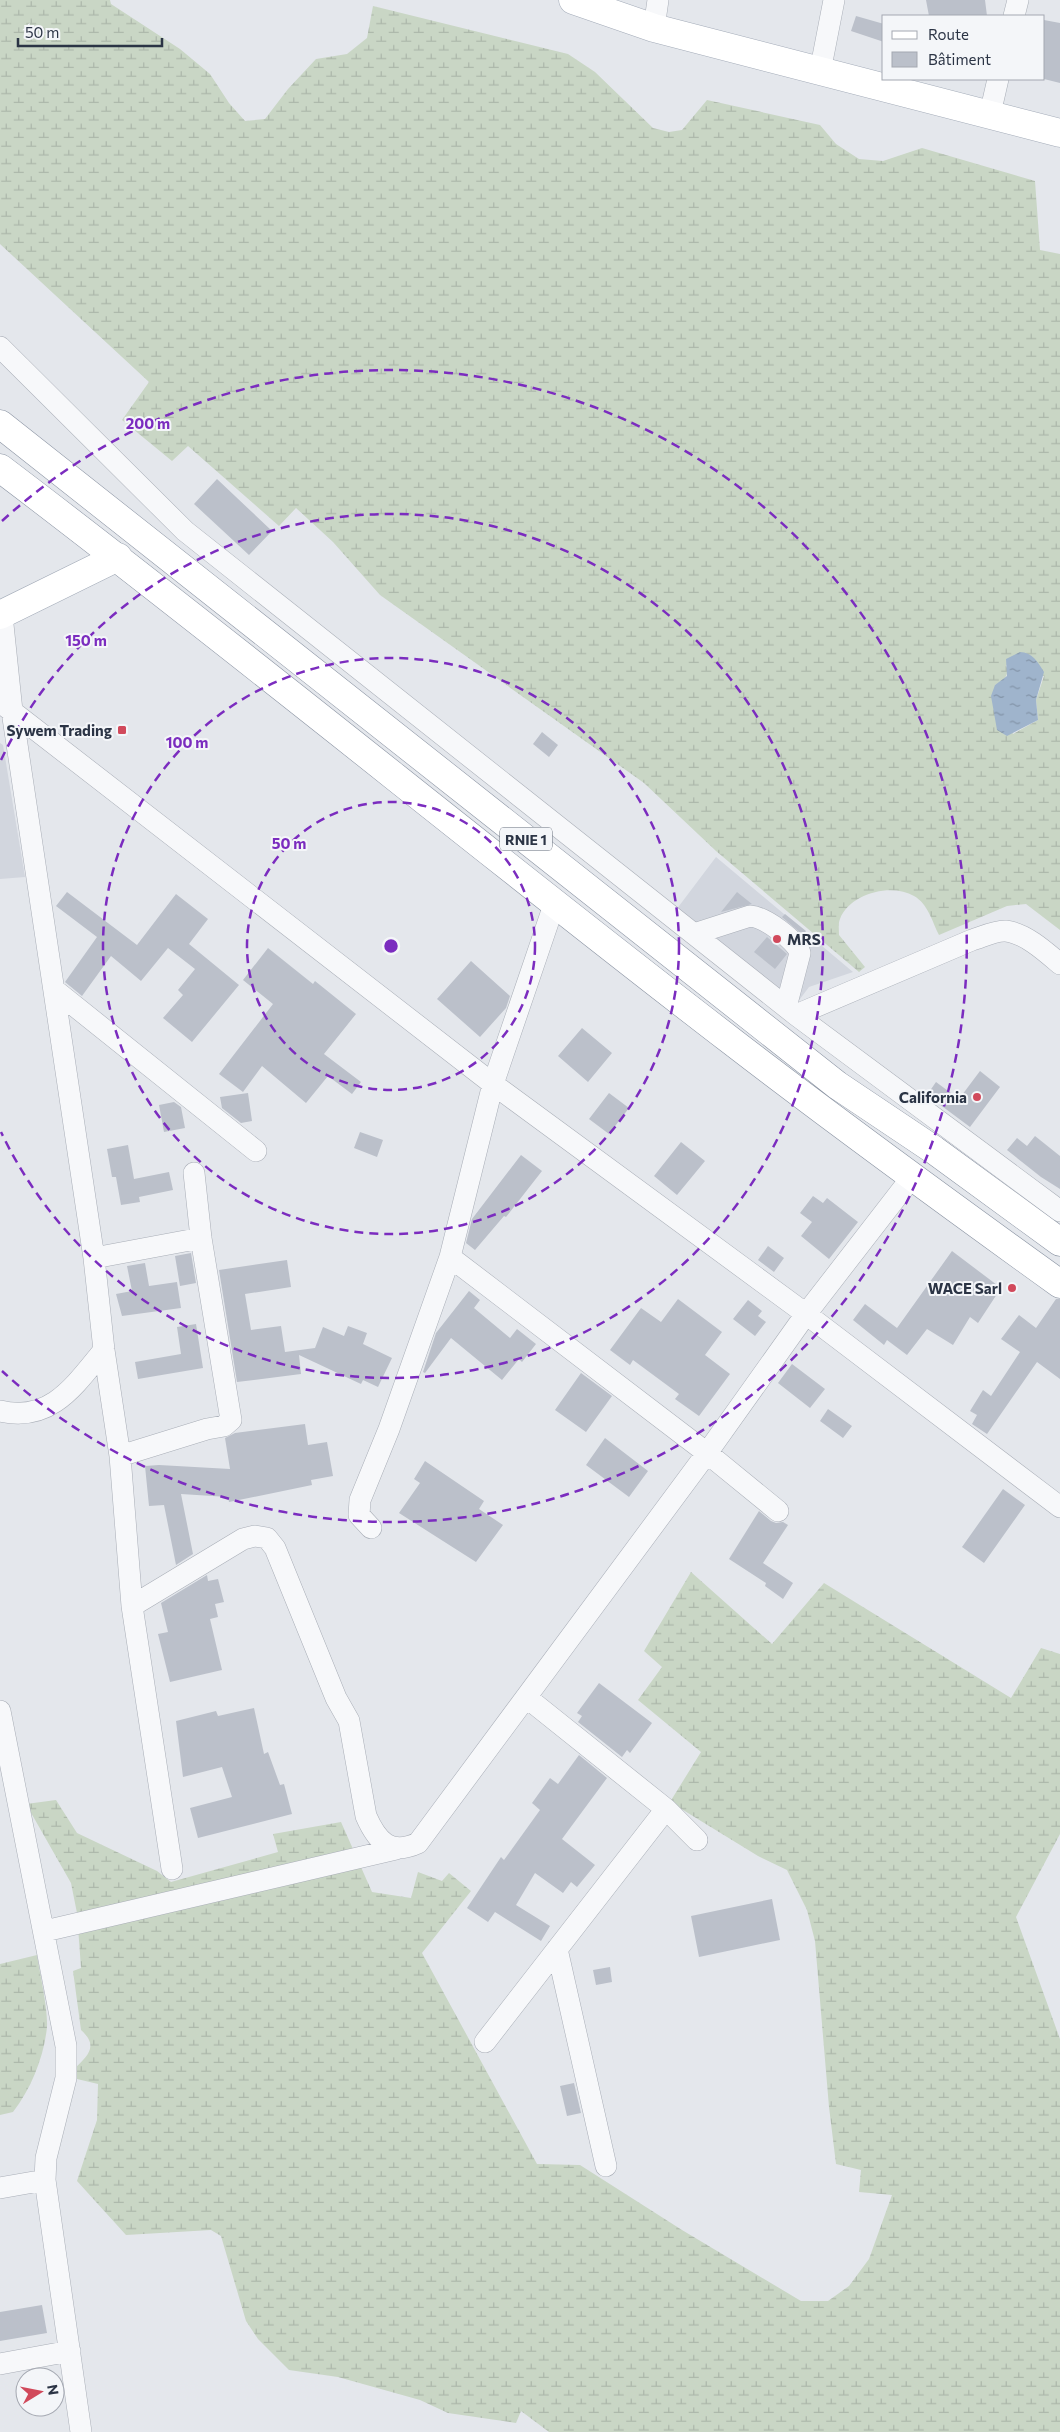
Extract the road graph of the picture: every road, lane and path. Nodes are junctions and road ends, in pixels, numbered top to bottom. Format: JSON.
{"nodes":[{"id":1,"x":573,"y":0,"type":"edge"},
{"id":2,"x":658,"y":0,"type":"edge"},
{"id":3,"x":834,"y":0,"type":"edge"},
{"id":4,"x":1018,"y":0,"type":"edge"},
{"id":5,"x":1014,"y":15,"type":"edge"},
{"id":6,"x":654,"y":28,"type":"junction"},
{"id":7,"x":820,"y":72,"type":"junction"},
{"id":8,"x":998,"y":80,"type":"edge"},
{"id":9,"x":990,"y":114,"type":"junction"},
{"id":10,"x":1060,"y":133,"type":"edge"},
{"id":11,"x":0,"y":348,"type":"edge"},
{"id":12,"x":0,"y":424,"type":"edge"},
{"id":13,"x":0,"y":468,"type":"edge"},
{"id":14,"x":118,"y":558,"type":"junction"},
{"id":15,"x":1,"y":615,"type":"edge"},
{"id":16,"x":6,"y":706,"type":"edge"},
{"id":17,"x":555,"y":902,"type":"junction"},
{"id":18,"x":694,"y":934,"type":"junction"},
{"id":19,"x":1060,"y":964,"type":"edge"},
{"id":20,"x":56,"y":992,"type":"junction"},
{"id":21,"x":791,"y":1011,"type":"junction"},
{"id":22,"x":493,"y":1084,"type":"junction"},
{"id":23,"x":256,"y":1151,"type":"dead end"},
{"id":24,"x":194,"y":1173,"type":"dead end"},
{"id":25,"x":912,"y":1177,"type":"junction"},
{"id":26,"x":1060,"y":1211,"type":"edge"},
{"id":27,"x":201,"y":1238,"type":"junction"},
{"id":28,"x":1060,"y":1242,"type":"edge"},
{"id":29,"x":450,"y":1257,"type":"junction"},
{"id":30,"x":94,"y":1258,"type":"junction"},
{"id":31,"x":1060,"y":1284,"type":"edge"},
{"id":32,"x":806,"y":1314,"type":"junction"},
{"id":33,"x":104,"y":1350,"type":"junction"},
{"id":34,"x":0,"y":1411,"type":"edge"},
{"id":35,"x":707,"y":1453,"type":"junction"},
{"id":36,"x":120,"y":1456,"type":"junction"},
{"id":37,"x":1060,"y":1507,"type":"edge"},
{"id":38,"x":778,"y":1511,"type":"dead end"},
{"id":39,"x":371,"y":1528,"type":"dead end"},
{"id":40,"x":132,"y":1606,"type":"junction"},
{"id":41,"x":526,"y":1697,"type":"junction"},
{"id":42,"x":0,"y":1711,"type":"edge"},
{"id":43,"x":666,"y":1809,"type":"junction"},
{"id":44,"x":697,"y":1840,"type":"dead end"},
{"id":45,"x":396,"y":1849,"type":"junction"},
{"id":46,"x":172,"y":1868,"type":"dead end"},
{"id":47,"x":45,"y":1931,"type":"junction"},
{"id":48,"x":557,"y":1949,"type":"junction"},
{"id":49,"x":485,"y":2042,"type":"dead end"},
{"id":50,"x":606,"y":2166,"type":"dead end"},
{"id":51,"x":46,"y":2180,"type":"junction"},
{"id":52,"x":0,"y":2188,"type":"edge"},
{"id":53,"x":70,"y":2351,"type":"junction"},
{"id":54,"x":0,"y":2364,"type":"edge"},
{"id":55,"x":81,"y":2432,"type":"edge"}],
"edges":[{"from":1,"to":6,"type":"main road"},
{"from":2,"to":6,"type":"street"},
{"from":3,"to":7,"type":"street"},
{"from":4,"to":5,"type":"street"},
{"from":6,"to":7,"type":"main road"},
{"from":7,"to":9,"type":"main road"},
{"from":8,"to":9,"type":"street"},
{"from":9,"to":10,"type":"main road"},
{"from":11,"to":18,"type":"street"},
{"from":12,"to":28,"type":"main road","number":"RNIE 1"},
{"from":13,"to":14,"type":"main road","number":"RNIE 1"},
{"from":14,"to":15,"type":"main road"},
{"from":14,"to":17,"type":"main road","number":"RNIE 1"},
{"from":15,"to":16,"type":"street"},
{"from":16,"to":20,"type":"street"},
{"from":16,"to":22,"type":"street"},
{"from":17,"to":22,"type":"street"},
{"from":17,"to":25,"type":"main road","number":"RNIE 1"},
{"from":18,"to":21,"type":"street"},
{"from":18,"to":21,"type":"street"},
{"from":19,"to":21,"type":"street"},
{"from":20,"to":23,"type":"street"},
{"from":20,"to":30,"type":"street"},
{"from":21,"to":26,"type":"street"},
{"from":22,"to":29,"type":"street"},
{"from":22,"to":32,"type":"street"},
{"from":24,"to":27,"type":"street"},
{"from":25,"to":31,"type":"main road","number":"RNIE 1"},
{"from":25,"to":32,"type":"street"},
{"from":27,"to":30,"type":"street"},
{"from":27,"to":36,"type":"street"},
{"from":29,"to":35,"type":"street"},
{"from":29,"to":39,"type":"street"},
{"from":30,"to":33,"type":"street"},
{"from":32,"to":35,"type":"street"},
{"from":32,"to":37,"type":"street"},
{"from":33,"to":34,"type":"street"},
{"from":33,"to":36,"type":"street"},
{"from":35,"to":38,"type":"street"},
{"from":35,"to":41,"type":"street"},
{"from":36,"to":40,"type":"street"},
{"from":40,"to":45,"type":"street"},
{"from":40,"to":46,"type":"street"},
{"from":41,"to":43,"type":"street"},
{"from":41,"to":45,"type":"street"},
{"from":42,"to":47,"type":"street"},
{"from":43,"to":44,"type":"street"},
{"from":43,"to":48,"type":"street"},
{"from":45,"to":47,"type":"street"},
{"from":47,"to":51,"type":"street"},
{"from":48,"to":49,"type":"street"},
{"from":48,"to":50,"type":"street"},
{"from":51,"to":52,"type":"street"},
{"from":51,"to":53,"type":"street"},
{"from":53,"to":54,"type":"street"},
{"from":53,"to":55,"type":"street"}]}
